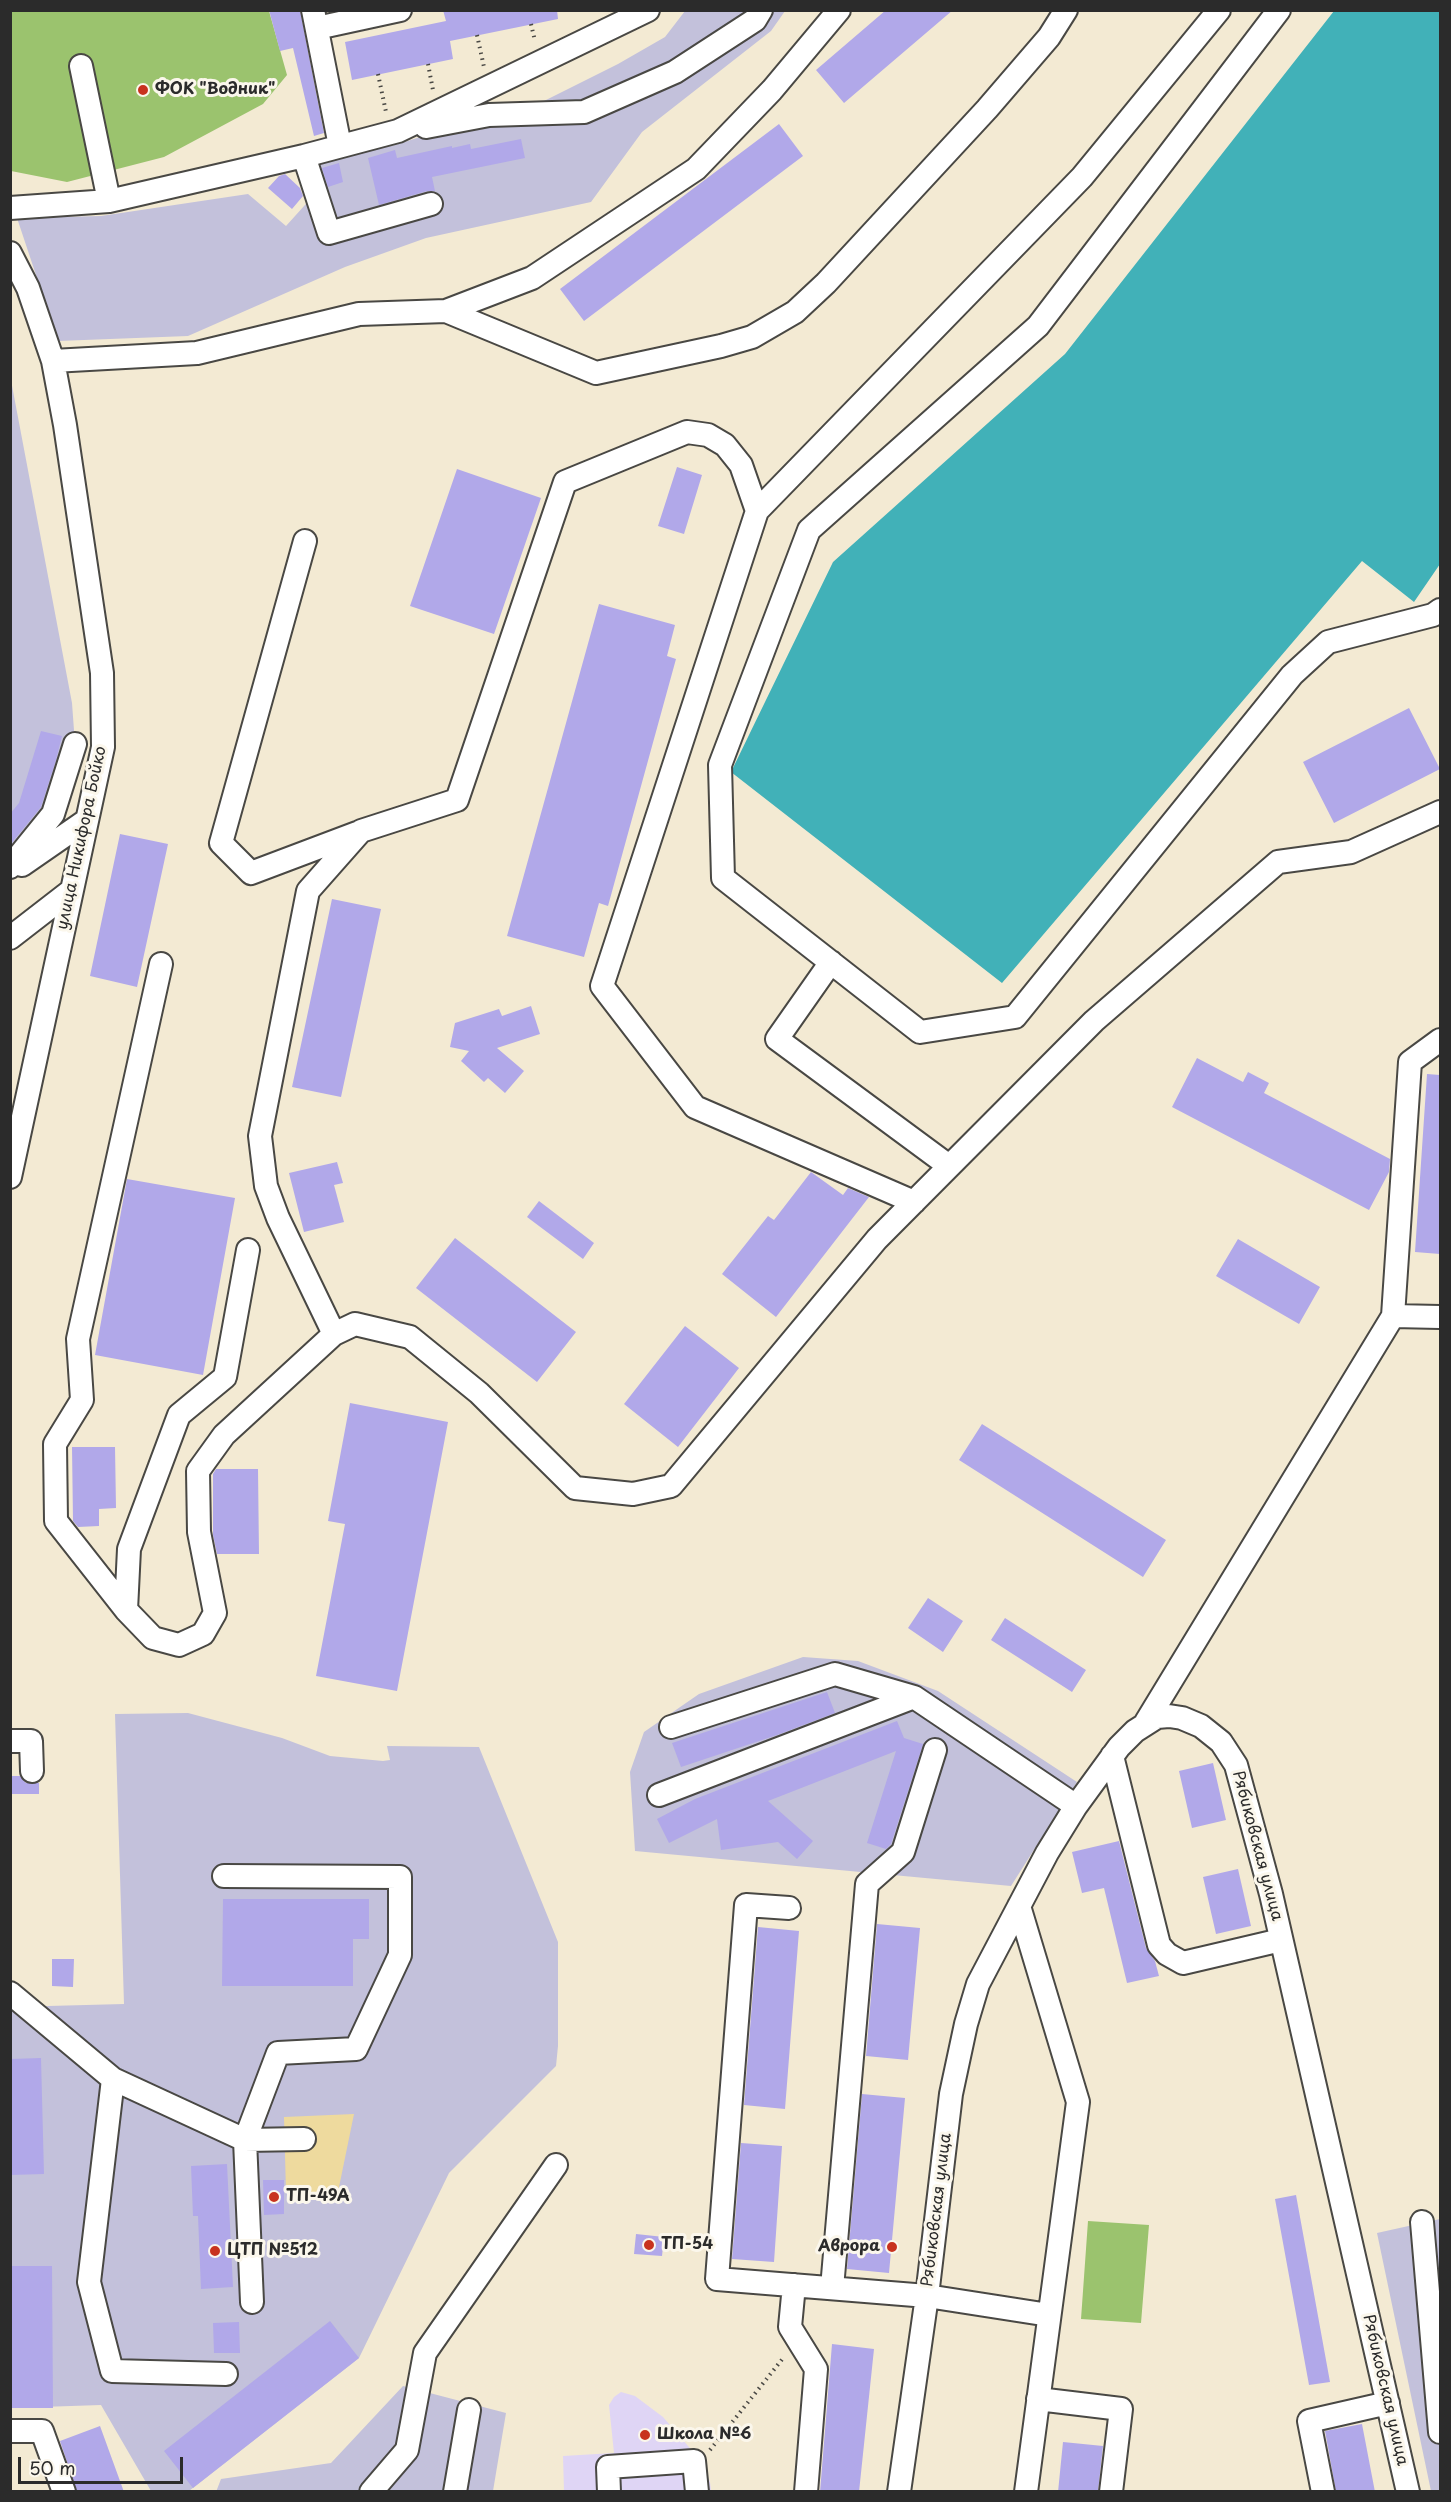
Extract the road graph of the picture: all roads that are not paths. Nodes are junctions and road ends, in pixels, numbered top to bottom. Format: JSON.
{"nodes":[{"id":1,"x":399,"y":10,"type":"edge"},
{"id":2,"x":648,"y":10,"type":"edge"},
{"id":3,"x":761,"y":10,"type":"edge"},
{"id":4,"x":839,"y":10,"type":"edge"},
{"id":5,"x":1066,"y":10,"type":"edge"},
{"id":6,"x":1219,"y":10,"type":"edge"},
{"id":7,"x":1279,"y":10,"type":"edge"},
{"id":8,"x":315,"y":19,"type":"edge"},
{"id":9,"x":81,"y":66,"type":"dead end"},
{"id":10,"x":392,"y":124,"type":"junction"},
{"id":11,"x":340,"y":146,"type":"junction"},
{"id":12,"x":304,"y":156,"type":"junction"},
{"id":13,"x":109,"y":201,"type":"junction"},
{"id":14,"x":431,"y":204,"type":"dead end"},
{"id":15,"x":10,"y":208,"type":"edge"},
{"id":16,"x":10,"y":253,"type":"edge"},
{"id":17,"x":446,"y":311,"type":"junction"},
{"id":18,"x":53,"y":361,"type":"junction"},
{"id":19,"x":757,"y":511,"type":"junction"},
{"id":20,"x":305,"y":542,"type":"dead end"},
{"id":21,"x":1440,"y":609,"type":"edge"},
{"id":22,"x":75,"y":744,"type":"dead end"},
{"id":23,"x":1440,"y":812,"type":"edge"},
{"id":24,"x":87,"y":820,"type":"junction"},
{"id":25,"x":361,"y":831,"type":"junction"},
{"id":26,"x":10,"y":867,"type":"edge"},
{"id":27,"x":10,"y":873,"type":"edge"},
{"id":28,"x":72,"y":890,"type":"junction"},
{"id":29,"x":10,"y":938,"type":"edge"},
{"id":30,"x":831,"y":962,"type":"junction"},
{"id":31,"x":161,"y":964,"type":"dead end"},
{"id":32,"x":1440,"y":1040,"type":"edge"},
{"id":33,"x":949,"y":1166,"type":"junction"},
{"id":34,"x":10,"y":1177,"type":"edge"},
{"id":35,"x":914,"y":1202,"type":"junction"},
{"id":36,"x":248,"y":1250,"type":"dead end"},
{"id":37,"x":1393,"y":1316,"type":"junction"},
{"id":38,"x":1440,"y":1317,"type":"edge"},
{"id":39,"x":334,"y":1334,"type":"junction"},
{"id":40,"x":126,"y":1611,"type":"junction"},
{"id":41,"x":914,"y":1697,"type":"junction"},
{"id":42,"x":1146,"y":1722,"type":"junction"},
{"id":43,"x":671,"y":1727,"type":"dead end"},
{"id":44,"x":10,"y":1741,"type":"edge"},
{"id":45,"x":935,"y":1750,"type":"dead end"},
{"id":46,"x":1112,"y":1756,"type":"junction"},
{"id":47,"x":32,"y":1771,"type":"dead end"},
{"id":48,"x":659,"y":1795,"type":"dead end"},
{"id":49,"x":1076,"y":1806,"type":"junction"},
{"id":50,"x":224,"y":1876,"type":"dead end"},
{"id":51,"x":1019,"y":1906,"type":"junction"},
{"id":52,"x":789,"y":1908,"type":"dead end"},
{"id":53,"x":1281,"y":1940,"type":"junction"},
{"id":54,"x":10,"y":1993,"type":"edge"},
{"id":55,"x":113,"y":2079,"type":"junction"},
{"id":56,"x":304,"y":2139,"type":"dead end"},
{"id":57,"x":245,"y":2140,"type":"junction"},
{"id":58,"x":556,"y":2165,"type":"dead end"},
{"id":59,"x":1422,"y":2223,"type":"dead end"},
{"id":60,"x":794,"y":2285,"type":"junction"},
{"id":61,"x":832,"y":2288,"type":"junction"},
{"id":62,"x":927,"y":2296,"type":"junction"},
{"id":63,"x":252,"y":2302,"type":"dead end"},
{"id":64,"x":1049,"y":2315,"type":"junction"},
{"id":65,"x":226,"y":2374,"type":"dead end"},
{"id":66,"x":1038,"y":2399,"type":"junction"},
{"id":67,"x":1388,"y":2403,"type":"junction"},
{"id":68,"x":469,"y":2410,"type":"dead end"},
{"id":69,"x":10,"y":2431,"type":"edge"},
{"id":70,"x":1440,"y":2432,"type":"edge"},
{"id":71,"x":64,"y":2492,"type":"edge"},
{"id":72,"x":371,"y":2492,"type":"edge"},
{"id":73,"x":454,"y":2492,"type":"edge"},
{"id":74,"x":609,"y":2492,"type":"edge"},
{"id":75,"x":697,"y":2492,"type":"edge"},
{"id":76,"x":806,"y":2492,"type":"edge"},
{"id":77,"x":899,"y":2492,"type":"edge"},
{"id":78,"x":1026,"y":2492,"type":"edge"},
{"id":79,"x":1111,"y":2492,"type":"edge"},
{"id":80,"x":1323,"y":2492,"type":"edge"},
{"id":81,"x":1408,"y":2492,"type":"edge"}],
"edges":[{"from":1,"to":8,"type":"street"},
{"from":2,"to":10,"type":"street"},
{"from":3,"to":10,"type":"street"},
{"from":4,"to":17,"type":"street"},
{"from":5,"to":17,"type":"street"},
{"from":6,"to":19,"type":"street"},
{"from":7,"to":30,"type":"street"},
{"from":8,"to":11,"type":"street"},
{"from":9,"to":13,"type":"street"},
{"from":10,"to":11,"type":"street"},
{"from":11,"to":12,"type":"street"},
{"from":12,"to":13,"type":"street"},
{"from":12,"to":14,"type":"street"},
{"from":13,"to":15,"type":"street"},
{"from":16,"to":18,"type":"street","name":"улица Никифора Бойко"},
{"from":17,"to":18,"type":"street"},
{"from":18,"to":24,"type":"street","name":"улица Никифора Бойко"},
{"from":19,"to":25,"type":"street"},
{"from":19,"to":35,"type":"street"},
{"from":20,"to":25,"type":"street"},
{"from":21,"to":30,"type":"street"},
{"from":22,"to":26,"type":"street"},
{"from":23,"to":33,"type":"street"},
{"from":24,"to":27,"type":"street"},
{"from":24,"to":28,"type":"street","name":"улица Никифора Бойко"},
{"from":25,"to":39,"type":"street"},
{"from":28,"to":29,"type":"street"},
{"from":28,"to":34,"type":"street","name":"улица Никифора Бойко"},
{"from":30,"to":33,"type":"street"},
{"from":31,"to":40,"type":"street"},
{"from":32,"to":37,"type":"street"},
{"from":33,"to":35,"type":"street"},
{"from":35,"to":39,"type":"street"},
{"from":36,"to":40,"type":"street"},
{"from":37,"to":38,"type":"street"},
{"from":37,"to":42,"type":"street"},
{"from":39,"to":40,"type":"street"},
{"from":41,"to":43,"type":"street"},
{"from":41,"to":48,"type":"street"},
{"from":41,"to":49,"type":"street"},
{"from":42,"to":46,"type":"street","name":"Рябиковская улица"},
{"from":42,"to":53,"type":"street","name":"Рябиковская улица"},
{"from":44,"to":47,"type":"street"},
{"from":45,"to":61,"type":"street"},
{"from":46,"to":49,"type":"street","name":"Рябиковская улица"},
{"from":46,"to":53,"type":"street"},
{"from":49,"to":51,"type":"street","name":"Рябиковская улица"},
{"from":50,"to":57,"type":"street"},
{"from":51,"to":62,"type":"street","name":"Рябиковская улица"},
{"from":51,"to":64,"type":"street"},
{"from":52,"to":60,"type":"street"},
{"from":53,"to":67,"type":"street","name":"Рябиковская улица"},
{"from":54,"to":55,"type":"street"},
{"from":55,"to":57,"type":"street"},
{"from":55,"to":65,"type":"street"},
{"from":56,"to":57,"type":"street"},
{"from":57,"to":63,"type":"street"},
{"from":58,"to":72,"type":"street"},
{"from":59,"to":70,"type":"street"},
{"from":60,"to":61,"type":"street"},
{"from":60,"to":76,"type":"street"},
{"from":61,"to":62,"type":"street"},
{"from":62,"to":64,"type":"street"},
{"from":62,"to":77,"type":"street","name":"Рябиковская улица"},
{"from":64,"to":66,"type":"street"},
{"from":66,"to":78,"type":"street"},
{"from":66,"to":79,"type":"street"},
{"from":67,"to":80,"type":"street"},
{"from":67,"to":81,"type":"street","name":"Рябиковская улица"},
{"from":68,"to":73,"type":"street"},
{"from":69,"to":71,"type":"street"},
{"from":74,"to":75,"type":"street"}]}
